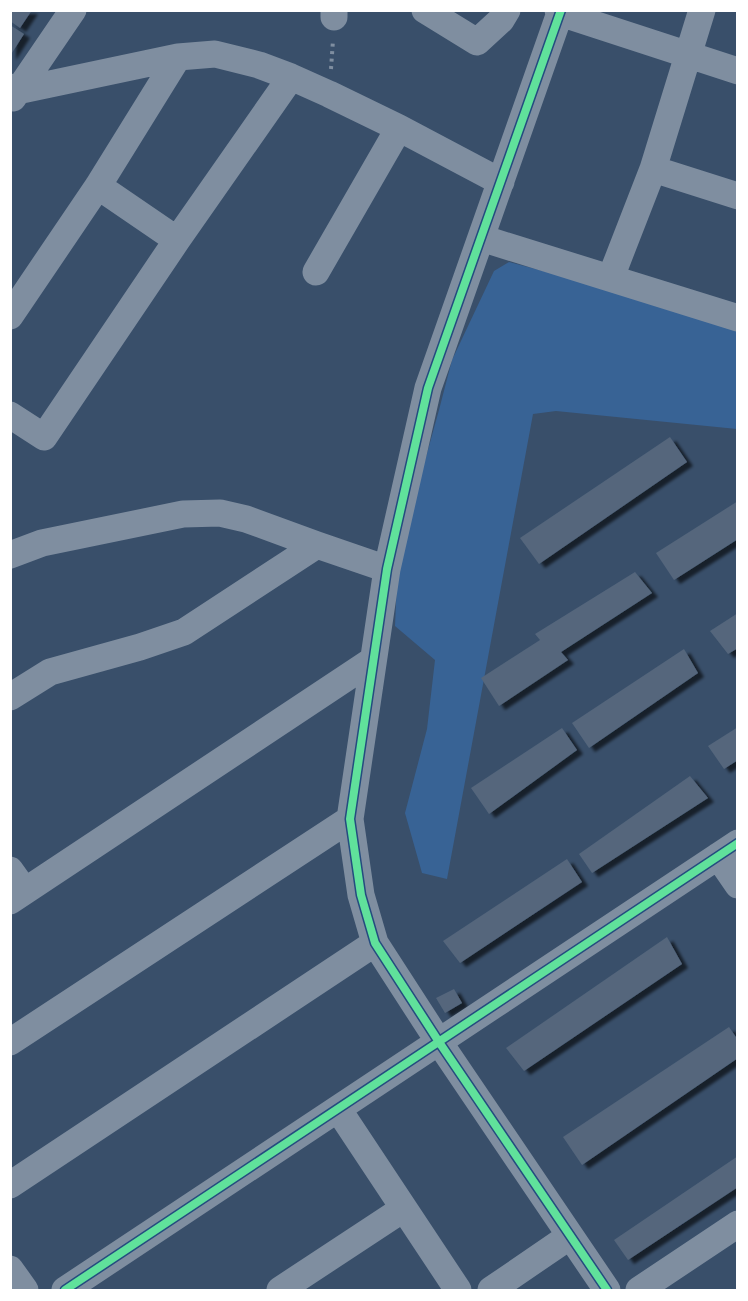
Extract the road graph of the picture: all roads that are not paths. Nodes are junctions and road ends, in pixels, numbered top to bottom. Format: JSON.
{"nodes":[{"id":1,"x":73,"y":10,"type":"edge"},
{"id":2,"x":425,"y":10,"type":"edge"},
{"id":3,"x":507,"y":10,"type":"edge"},
{"id":4,"x":702,"y":10,"type":"edge"},
{"id":5,"x":560,"y":12,"type":"edge"},
{"id":6,"x":688,"y":56,"type":"junction"},
{"id":7,"x":178,"y":57,"type":"junction"},
{"id":8,"x":738,"y":71,"type":"edge"},
{"id":9,"x":291,"y":76,"type":"junction"},
{"id":10,"x":13,"y":93,"type":"edge"},
{"id":11,"x":399,"y":128,"type":"junction"},
{"id":12,"x":653,"y":169,"type":"junction"},
{"id":13,"x":501,"y":182,"type":"junction"},
{"id":14,"x":98,"y":186,"type":"junction"},
{"id":15,"x":738,"y":196,"type":"edge"},
{"id":16,"x":481,"y":238,"type":"junction"},
{"id":17,"x":177,"y":240,"type":"junction"},
{"id":18,"x":316,"y":272,"type":"dead end"},
{"id":19,"x":611,"y":277,"type":"junction"},
{"id":20,"x":10,"y":315,"type":"edge"},
{"id":21,"x":738,"y":318,"type":"edge"},
{"id":22,"x":10,"y":416,"type":"edge"},
{"id":23,"x":317,"y":545,"type":"junction"},
{"id":24,"x":10,"y":555,"type":"edge"},
{"id":25,"x":387,"y":569,"type":"junction"},
{"id":26,"x":373,"y":660,"type":"junction"},
{"id":27,"x":10,"y":697,"type":"edge"},
{"id":28,"x":350,"y":819,"type":"junction"},
{"id":29,"x":728,"y":850,"type":"edge"},
{"id":30,"x":738,"y":885,"type":"edge"},
{"id":31,"x":15,"y":887,"type":"edge"},
{"id":32,"x":375,"y":943,"type":"junction"},
{"id":33,"x":10,"y":1042,"type":"edge"},
{"id":34,"x":439,"y":1042,"type":"junction"},
{"id":35,"x":338,"y":1109,"type":"junction"},
{"id":36,"x":10,"y":1185,"type":"edge"},
{"id":37,"x":403,"y":1209,"type":"junction"},
{"id":38,"x":738,"y":1224,"type":"edge"},
{"id":39,"x":570,"y":1236,"type":"junction"},
{"id":40,"x":10,"y":1269,"type":"edge"},
{"id":41,"x":25,"y":1290,"type":"edge"},
{"id":42,"x":65,"y":1290,"type":"edge"},
{"id":43,"x":280,"y":1290,"type":"edge"},
{"id":44,"x":458,"y":1290,"type":"edge"},
{"id":45,"x":491,"y":1290,"type":"edge"},
{"id":46,"x":607,"y":1290,"type":"edge"},
{"id":47,"x":639,"y":1290,"type":"edge"}],
"edges":[{"from":1,"to":10,"type":"street"},
{"from":2,"to":3,"type":"street"},
{"from":4,"to":6,"type":"street"},
{"from":5,"to":6,"type":"street"},
{"from":5,"to":13,"type":"street"},
{"from":6,"to":8,"type":"street"},
{"from":6,"to":12,"type":"street"},
{"from":7,"to":9,"type":"street"},
{"from":7,"to":10,"type":"street"},
{"from":7,"to":14,"type":"street"},
{"from":9,"to":11,"type":"street"},
{"from":9,"to":17,"type":"street"},
{"from":11,"to":13,"type":"street"},
{"from":11,"to":18,"type":"street"},
{"from":12,"to":15,"type":"street"},
{"from":12,"to":19,"type":"street"},
{"from":13,"to":16,"type":"street"},
{"from":14,"to":17,"type":"street"},
{"from":14,"to":20,"type":"street"},
{"from":16,"to":19,"type":"street"},
{"from":16,"to":25,"type":"street"},
{"from":17,"to":22,"type":"street"},
{"from":19,"to":21,"type":"street"},
{"from":23,"to":24,"type":"street"},
{"from":23,"to":25,"type":"street"},
{"from":23,"to":27,"type":"street"},
{"from":25,"to":26,"type":"street"},
{"from":26,"to":28,"type":"street"},
{"from":26,"to":31,"type":"street"},
{"from":28,"to":32,"type":"street"},
{"from":28,"to":33,"type":"street"},
{"from":29,"to":30,"type":"street"},
{"from":29,"to":34,"type":"street"},
{"from":32,"to":34,"type":"street"},
{"from":32,"to":36,"type":"street"},
{"from":34,"to":35,"type":"street"},
{"from":34,"to":39,"type":"street"},
{"from":35,"to":37,"type":"street"},
{"from":35,"to":42,"type":"street"},
{"from":37,"to":43,"type":"street"},
{"from":37,"to":44,"type":"street"},
{"from":38,"to":47,"type":"street"},
{"from":39,"to":45,"type":"street"},
{"from":39,"to":46,"type":"street"},
{"from":40,"to":41,"type":"street"}]}
